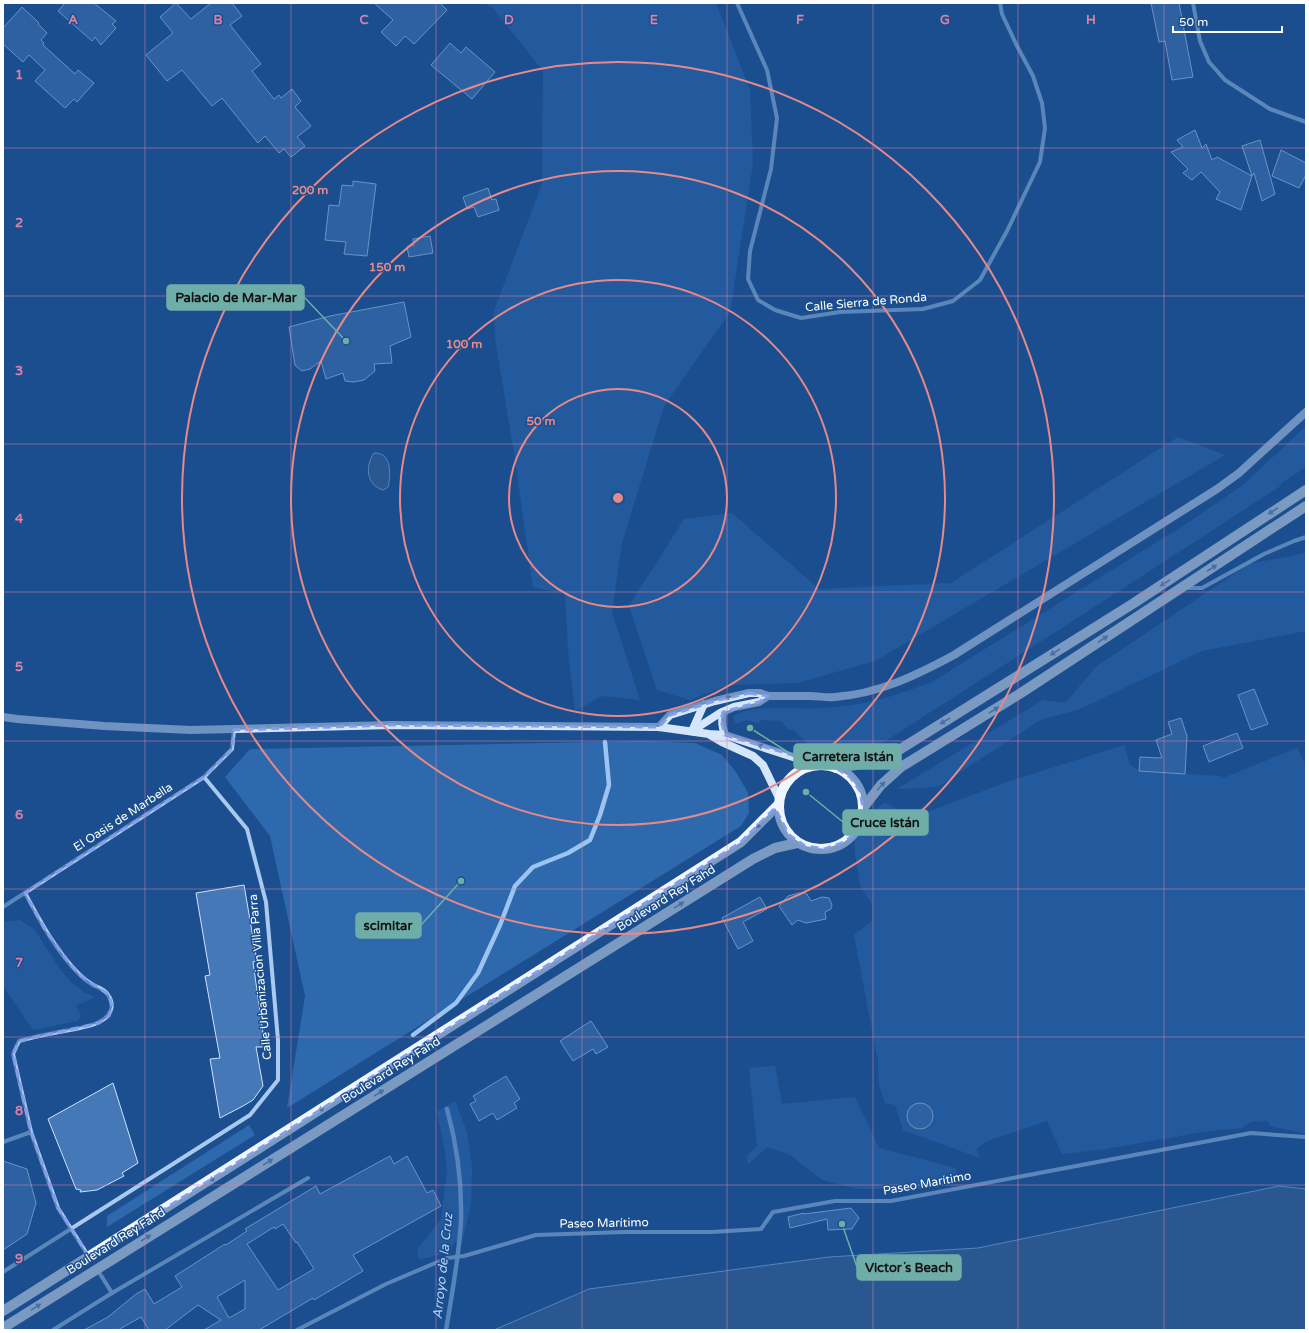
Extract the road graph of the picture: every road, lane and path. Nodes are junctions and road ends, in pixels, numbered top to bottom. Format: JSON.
{"nodes":[{"id":1,"x":738,"y":3,"type":"edge"},
{"id":2,"x":1000,"y":3,"type":"edge"},
{"id":3,"x":1193,"y":3,"type":"edge"},
{"id":4,"x":1306,"y":122,"type":"edge"},
{"id":5,"x":1306,"y":412,"type":"edge"},
{"id":6,"x":1306,"y":490,"type":"edge"},
{"id":7,"x":1306,"y":506,"type":"edge"},
{"id":8,"x":1306,"y":537,"type":"edge"},
{"id":9,"x":1180,"y":588,"type":"junction"},
{"id":10,"x":768,"y":696,"type":"junction"},
{"id":11,"x":704,"y":704,"type":"junction"},
{"id":12,"x":723,"y":712,"type":"junction"},
{"id":13,"x":3,"y":717,"type":"edge"},
{"id":14,"x":659,"y":727,"type":"junction"},
{"id":15,"x":234,"y":730,"type":"junction"},
{"id":16,"x":692,"y":731,"type":"junction"},
{"id":17,"x":709,"y":734,"type":"junction"},
{"id":18,"x":725,"y":735,"type":"junction"},
{"id":19,"x":832,"y":767,"type":"junction"},
{"id":20,"x":204,"y":776,"type":"junction"},
{"id":21,"x":778,"y":802,"type":"junction"},
{"id":22,"x":863,"y":808,"type":"junction"},
{"id":23,"x":797,"y":843,"type":"junction"},
{"id":24,"x":25,"y":893,"type":"junction"},
{"id":25,"x":3,"y":907,"type":"edge"},
{"id":26,"x":32,"y":1132,"type":"junction"},
{"id":27,"x":1306,"y":1137,"type":"edge"},
{"id":28,"x":3,"y":1142,"type":"edge"},
{"id":29,"x":308,"y":1178,"type":"dead end"},
{"id":30,"x":70,"y":1228,"type":"junction"},
{"id":31,"x":89,"y":1257,"type":"junction"},
{"id":32,"x":97,"y":1269,"type":"junction"},
{"id":33,"x":3,"y":1272,"type":"edge"},
{"id":34,"x":112,"y":1293,"type":"junction"},
{"id":35,"x":3,"y":1311,"type":"edge"},
{"id":36,"x":3,"y":1328,"type":"edge"},
{"id":37,"x":53,"y":1330,"type":"edge"},
{"id":38,"x":297,"y":1330,"type":"edge"}],
"edges":[{"from":1,"to":2,"type":"street","name":"Calle Sierra de Ronda"},
{"from":3,"to":4,"type":"street"},
{"from":5,"to":10,"type":"main road"},
{"from":6,"to":19,"type":"main road","one_way":true},
{"from":9,"to":7,"type":"main road","one_way":true},
{"from":8,"to":9,"type":"street"},
{"from":22,"to":9,"type":"main road","one_way":true},
{"from":10,"to":11,"type":"main road","one_way":true},
{"from":10,"to":12,"type":"main road"},
{"from":11,"to":14,"type":"main road"},
{"from":11,"to":16,"type":"main road"},
{"from":12,"to":16,"type":"main road"},
{"from":12,"to":18,"type":"main road"},
{"from":13,"to":15,"type":"main road"},
{"from":14,"to":15,"type":"main road"},
{"from":14,"to":16,"type":"main road"},
{"from":15,"to":20,"type":"street","name":"El Oasis de Marbella"},
{"from":16,"to":17,"type":"main road"},
{"from":17,"to":18,"type":"main road"},
{"from":17,"to":21,"type":"main road"},
{"from":19,"to":18,"type":"main road","one_way":true},
{"from":19,"to":21,"type":"main road"},
{"from":19,"to":22,"type":"main road"},
{"from":20,"to":24,"type":"street","name":"El Oasis de Marbella"},
{"from":20,"to":30,"type":"street","name":"Calle Urbanizacion Villa Parra"},
{"from":21,"to":23,"type":"main road"},
{"from":21,"to":31,"type":"main road","name":"Boulevard Rey Fahd","one_way":true},
{"from":22,"to":23,"type":"main road"},
{"from":32,"to":23,"type":"main road","name":"Boulevard Rey Fahd","one_way":true},
{"from":24,"to":25,"type":"street","name":"El Oasis de Marbella"},
{"from":24,"to":26,"type":"street"},
{"from":26,"to":28,"type":"street"},
{"from":26,"to":30,"type":"street"},
{"from":27,"to":38,"type":"street","name":"Paseo Marítimo"},
{"from":29,"to":34,"type":"street"},
{"from":30,"to":31,"type":"street"},
{"from":30,"to":33,"type":"street","name":"Calle Urbanizacion Villa Parra"},
{"from":31,"to":35,"type":"main road","name":"Boulevard Rey Fahd"},
{"from":32,"to":34,"type":"street"},
{"from":36,"to":32,"type":"main road","name":"Boulevard Rey Fahd","one_way":true},
{"from":34,"to":37,"type":"street"}]}
